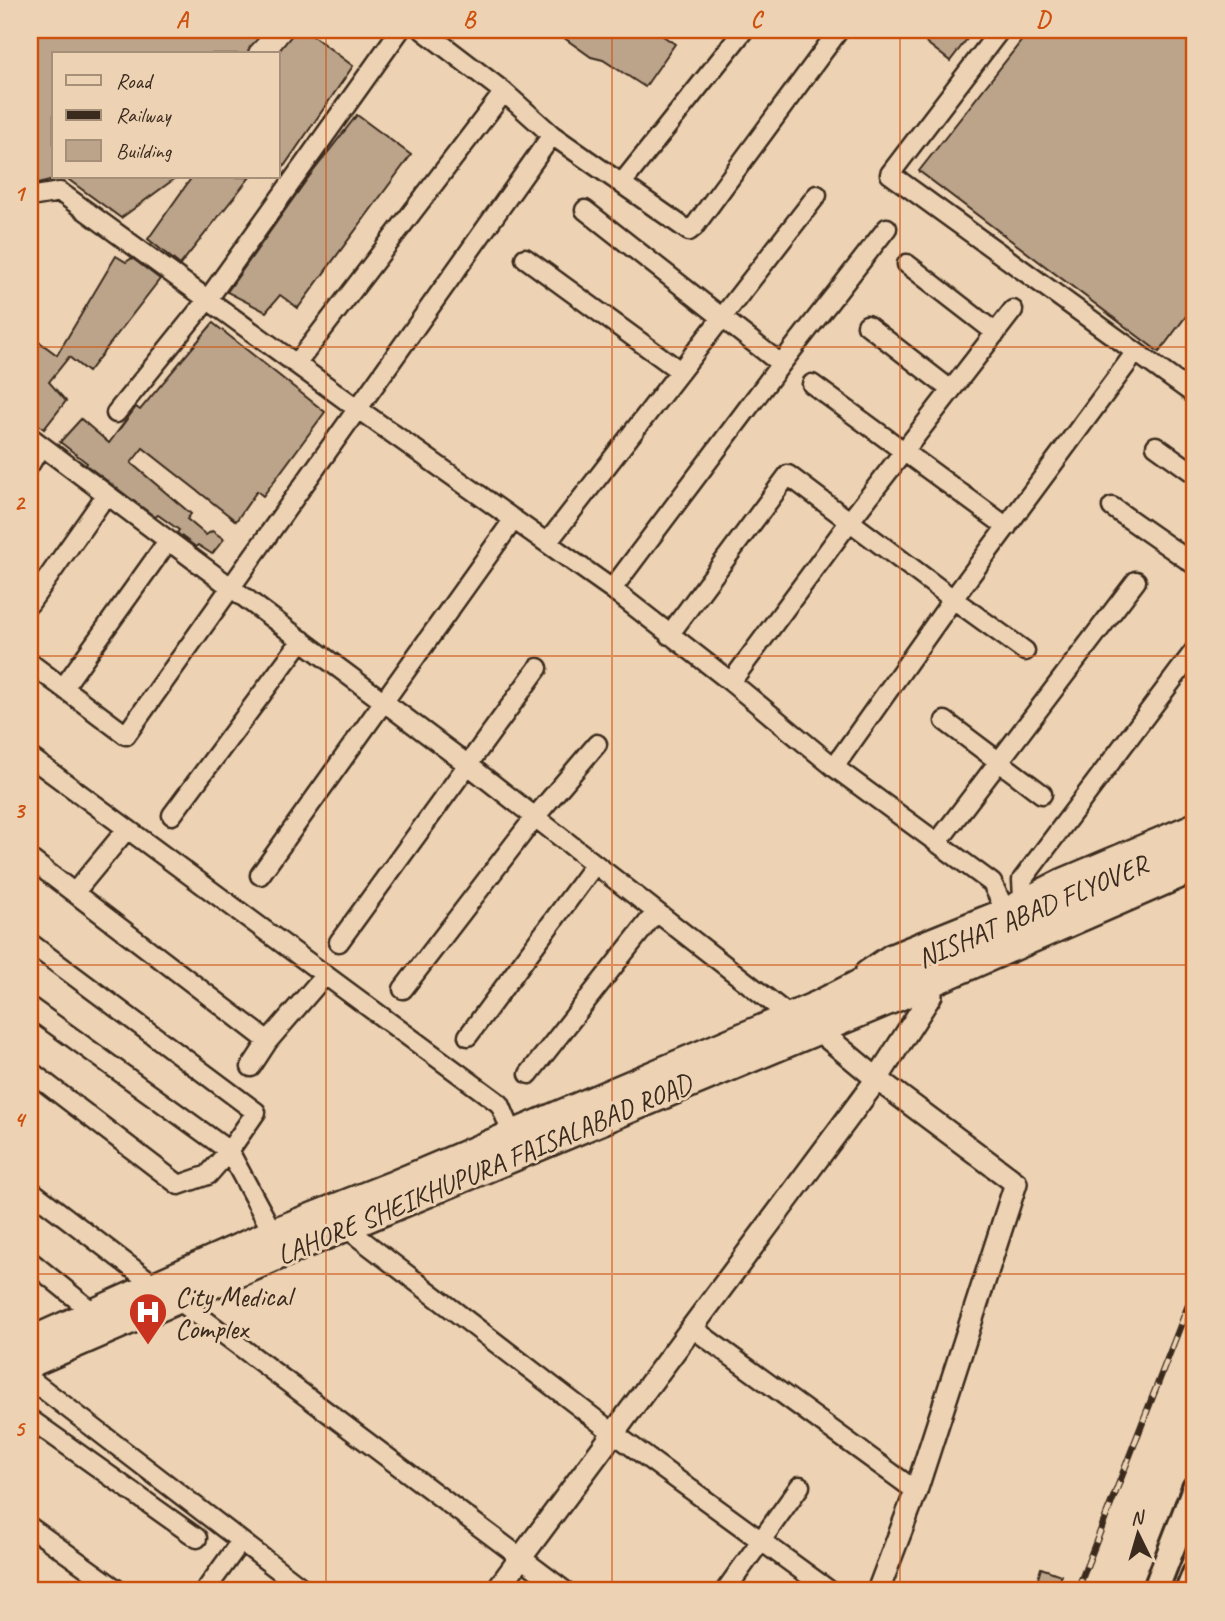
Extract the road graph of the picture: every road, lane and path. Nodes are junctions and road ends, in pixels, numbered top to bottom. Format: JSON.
{"nodes":[{"id":1,"x":400,"y":30,"type":"edge"},
{"id":2,"x":423,"y":30,"type":"edge"},
{"id":3,"x":744,"y":30,"type":"edge"},
{"id":4,"x":839,"y":30,"type":"edge"},
{"id":5,"x":1000,"y":30,"type":"edge"},
{"id":6,"x":504,"y":92,"type":"junction"},
{"id":7,"x":552,"y":135,"type":"junction"},
{"id":8,"x":622,"y":183,"type":"junction"},
{"id":9,"x":817,"y":195,"type":"dead end"},
{"id":10,"x":30,"y":197,"type":"edge"},
{"id":11,"x":585,"y":210,"type":"dead end"},
{"id":12,"x":887,"y":228,"type":"dead end"},
{"id":13,"x":526,"y":258,"type":"dead end"},
{"id":14,"x":906,"y":264,"type":"dead end"},
{"id":15,"x":208,"y":299,"type":"junction"},
{"id":16,"x":1013,"y":310,"type":"dead end"},
{"id":17,"x":722,"y":317,"type":"junction"},
{"id":18,"x":867,"y":325,"type":"dead end"},
{"id":19,"x":996,"y":333,"type":"junction"},
{"id":20,"x":1135,"y":353,"type":"junction"},
{"id":21,"x":298,"y":363,"type":"junction"},
{"id":22,"x":781,"y":364,"type":"junction"},
{"id":23,"x":680,"y":371,"type":"junction"},
{"id":24,"x":812,"y":384,"type":"dead end"},
{"id":25,"x":951,"y":390,"type":"junction"},
{"id":26,"x":1195,"y":395,"type":"edge"},
{"id":27,"x":358,"y":409,"type":"junction"},
{"id":28,"x":116,"y":413,"type":"dead end"},
{"id":29,"x":36,"y":442,"type":"edge"},
{"id":30,"x":1156,"y":446,"type":"dead end"},
{"id":31,"x":904,"y":451,"type":"junction"},
{"id":32,"x":30,"y":464,"type":"edge"},
{"id":33,"x":1195,"y":474,"type":"edge"},
{"id":34,"x":106,"y":495,"type":"junction"},
{"id":35,"x":1112,"y":507,"type":"dead end"},
{"id":36,"x":514,"y":519,"type":"junction"},
{"id":37,"x":850,"y":522,"type":"junction"},
{"id":38,"x":1007,"y":527,"type":"junction"},
{"id":39,"x":168,"y":541,"type":"junction"},
{"id":40,"x":547,"y":543,"type":"junction"},
{"id":41,"x":1195,"y":565,"type":"edge"},
{"id":42,"x":1136,"y":580,"type":"dead end"},
{"id":43,"x":229,"y":587,"type":"junction"},
{"id":44,"x":612,"y":589,"type":"junction"},
{"id":45,"x":953,"y":599,"type":"junction"},
{"id":46,"x":30,"y":603,"type":"edge"},
{"id":47,"x":670,"y":635,"type":"junction"},
{"id":48,"x":302,"y":640,"type":"junction"},
{"id":49,"x":1025,"y":651,"type":"dead end"},
{"id":50,"x":1194,"y":655,"type":"edge"},
{"id":51,"x":30,"y":663,"type":"edge"},
{"id":52,"x":538,"y":668,"type":"dead end"},
{"id":53,"x":732,"y":682,"type":"junction"},
{"id":54,"x":64,"y":688,"type":"junction"},
{"id":55,"x":384,"y":701,"type":"junction"},
{"id":56,"x":945,"y":721,"type":"dead end"},
{"id":57,"x":597,"y":744,"type":"dead end"},
{"id":58,"x":30,"y":757,"type":"edge"},
{"id":59,"x":998,"y":761,"type":"junction"},
{"id":60,"x":467,"y":764,"type":"junction"},
{"id":61,"x":834,"y":767,"type":"junction"},
{"id":62,"x":1042,"y":794,"type":"dead end"},
{"id":63,"x":172,"y":816,"type":"dead end"},
{"id":64,"x":535,"y":817,"type":"junction"},
{"id":65,"x":1195,"y":822,"type":"edge"},
{"id":66,"x":127,"y":829,"type":"junction"},
{"id":67,"x":1195,"y":841,"type":"edge"},
{"id":68,"x":937,"y":843,"type":"junction"},
{"id":69,"x":30,"y":859,"type":"edge"},
{"id":70,"x":595,"y":864,"type":"junction"},
{"id":71,"x":1195,"y":867,"type":"edge"},
{"id":72,"x":260,"y":876,"type":"dead end"},
{"id":73,"x":74,"y":893,"type":"junction"},
{"id":74,"x":1023,"y":898,"type":"junction"},
{"id":75,"x":1004,"y":908,"type":"junction"},
{"id":76,"x":656,"y":912,"type":"junction"},
{"id":77,"x":339,"y":942,"type":"dead end"},
{"id":78,"x":30,"y":943,"type":"edge"},
{"id":79,"x":326,"y":975,"type":"junction"},
{"id":80,"x":869,"y":981,"type":"joint"},
{"id":81,"x":403,"y":989,"type":"dead end"},
{"id":82,"x":931,"y":995,"type":"dead end"},
{"id":83,"x":30,"y":1007,"type":"edge"},
{"id":84,"x":791,"y":1017,"type":"junction"},
{"id":85,"x":817,"y":1018,"type":"junction"},
{"id":86,"x":468,"y":1036,"type":"dead end"},
{"id":87,"x":268,"y":1041,"type":"junction"},
{"id":88,"x":251,"y":1067,"type":"dead end"},
{"id":89,"x":30,"y":1071,"type":"edge"},
{"id":90,"x":529,"y":1074,"type":"dead end"},
{"id":91,"x":877,"y":1079,"type":"junction"},
{"id":92,"x":513,"y":1135,"type":"junction"},
{"id":93,"x":229,"y":1152,"type":"junction"},
{"id":94,"x":30,"y":1190,"type":"edge"},
{"id":95,"x":345,"y":1227,"type":"junction"},
{"id":96,"x":273,"y":1233,"type":"junction"},
{"id":97,"x":30,"y":1261,"type":"edge"},
{"id":98,"x":167,"y":1293,"type":"junction"},
{"id":99,"x":94,"y":1313,"type":"junction"},
{"id":100,"x":691,"y":1327,"type":"junction"},
{"id":101,"x":30,"y":1342,"type":"edge"},
{"id":102,"x":30,"y":1363,"type":"edge"},
{"id":103,"x":30,"y":1379,"type":"edge"},
{"id":104,"x":30,"y":1419,"type":"edge"},
{"id":105,"x":612,"y":1432,"type":"junction"},
{"id":106,"x":800,"y":1486,"type":"dead end"},
{"id":107,"x":1195,"y":1488,"type":"edge"},
{"id":108,"x":916,"y":1491,"type":"junction"},
{"id":109,"x":30,"y":1527,"type":"edge"},
{"id":110,"x":197,"y":1538,"type":"dead end"},
{"id":111,"x":241,"y":1541,"type":"junction"},
{"id":112,"x":761,"y":1541,"type":"junction"},
{"id":113,"x":520,"y":1558,"type":"junction"},
{"id":114,"x":1195,"y":1574,"type":"edge"},
{"id":115,"x":1160,"y":1580,"type":"edge"},
{"id":116,"x":119,"y":1591,"type":"edge"},
{"id":117,"x":205,"y":1591,"type":"edge"},
{"id":118,"x":304,"y":1591,"type":"edge"},
{"id":119,"x":496,"y":1591,"type":"edge"},
{"id":120,"x":565,"y":1591,"type":"edge"},
{"id":121,"x":725,"y":1591,"type":"edge"},
{"id":122,"x":830,"y":1591,"type":"edge"},
{"id":123,"x":878,"y":1591,"type":"edge"},
{"id":124,"x":1181,"y":1591,"type":"edge"},
{"id":125,"x":1188,"y":1591,"type":"edge"}],
"edges":[{"from":1,"to":15,"type":"street"},
{"from":2,"to":6,"type":"street"},
{"from":3,"to":8,"type":"street"},
{"from":4,"to":8,"type":"street"},
{"from":5,"to":20,"type":"street"},
{"from":6,"to":7,"type":"street"},
{"from":6,"to":21,"type":"street"},
{"from":7,"to":8,"type":"street"},
{"from":7,"to":27,"type":"street"},
{"from":9,"to":17,"type":"street"},
{"from":10,"to":15,"type":"street"},
{"from":11,"to":17,"type":"street"},
{"from":12,"to":22,"type":"street"},
{"from":13,"to":23,"type":"street"},
{"from":14,"to":19,"type":"street"},
{"from":15,"to":21,"type":"street"},
{"from":15,"to":28,"type":"street"},
{"from":16,"to":19,"type":"street"},
{"from":17,"to":22,"type":"street"},
{"from":17,"to":23,"type":"street"},
{"from":18,"to":25,"type":"street"},
{"from":19,"to":25,"type":"street"},
{"from":20,"to":26,"type":"street"},
{"from":20,"to":38,"type":"street"},
{"from":21,"to":27,"type":"street"},
{"from":22,"to":44,"type":"street"},
{"from":23,"to":40,"type":"street"},
{"from":24,"to":31,"type":"street"},
{"from":25,"to":31,"type":"street"},
{"from":27,"to":36,"type":"street"},
{"from":27,"to":43,"type":"street"},
{"from":29,"to":32,"type":"street"},
{"from":29,"to":34,"type":"street"},
{"from":30,"to":33,"type":"street"},
{"from":31,"to":37,"type":"street"},
{"from":31,"to":38,"type":"street"},
{"from":34,"to":39,"type":"street"},
{"from":34,"to":46,"type":"street"},
{"from":35,"to":41,"type":"street"},
{"from":36,"to":40,"type":"street"},
{"from":36,"to":55,"type":"street"},
{"from":37,"to":45,"type":"street"},
{"from":37,"to":47,"type":"street"},
{"from":37,"to":53,"type":"street"},
{"from":38,"to":45,"type":"street"},
{"from":39,"to":43,"type":"street"},
{"from":39,"to":54,"type":"street"},
{"from":40,"to":44,"type":"street"},
{"from":42,"to":59,"type":"street"},
{"from":43,"to":48,"type":"street"},
{"from":43,"to":54,"type":"street"},
{"from":44,"to":47,"type":"street"},
{"from":45,"to":49,"type":"street"},
{"from":45,"to":61,"type":"street"},
{"from":47,"to":53,"type":"street"},
{"from":48,"to":55,"type":"street"},
{"from":48,"to":63,"type":"street"},
{"from":50,"to":74,"type":"street"},
{"from":51,"to":54,"type":"street"},
{"from":52,"to":60,"type":"street"},
{"from":53,"to":61,"type":"street"},
{"from":55,"to":60,"type":"street"},
{"from":55,"to":72,"type":"street"},
{"from":56,"to":59,"type":"street"},
{"from":57,"to":64,"type":"street"},
{"from":58,"to":66,"type":"street"},
{"from":59,"to":62,"type":"street"},
{"from":59,"to":68,"type":"street"},
{"from":60,"to":64,"type":"street"},
{"from":60,"to":77,"type":"street"},
{"from":61,"to":68,"type":"street"},
{"from":64,"to":70,"type":"street"},
{"from":64,"to":81,"type":"street"},
{"from":65,"to":74,"type":"street"},
{"from":66,"to":73,"type":"street"},
{"from":66,"to":79,"type":"street"},
{"from":67,"to":80,"type":"highway","name":"NISHAT ABAD FLYOVER"},
{"from":68,"to":75,"type":"street"},
{"from":69,"to":73,"type":"street"},
{"from":70,"to":76,"type":"street"},
{"from":70,"to":86,"type":"street"},
{"from":71,"to":85,"type":"highway","name":"LAHORE SHEIKHUPURA FAISALABAD ROAD"},
{"from":73,"to":87,"type":"street"},
{"from":74,"to":75,"type":"street"},
{"from":75,"to":85,"type":"street"},
{"from":76,"to":84,"type":"street"},
{"from":76,"to":90,"type":"street"},
{"from":78,"to":93,"type":"street"},
{"from":79,"to":87,"type":"street"},
{"from":79,"to":92,"type":"street"},
{"from":80,"to":85,"type":"highway","name":"LAHORE SHEIKHUPURA FAISALABAD ROAD"},
{"from":82,"to":91,"type":"street"},
{"from":83,"to":93,"type":"street"},
{"from":84,"to":85,"type":"highway","name":"LAHORE SHEIKHUPURA FAISALABAD ROAD"},
{"from":84,"to":92,"type":"highway","name":"LAHORE SHEIKHUPURA FAISALABAD ROAD"},
{"from":85,"to":91,"type":"street"},
{"from":85,"to":95,"type":"highway","name":"LAHORE SHEIKHUPURA FAISALABAD ROAD"},
{"from":87,"to":88,"type":"street"},
{"from":89,"to":93,"type":"street"},
{"from":91,"to":100,"type":"street"},
{"from":91,"to":108,"type":"street"},
{"from":92,"to":96,"type":"highway","name":"LAHORE SHEIKHUPURA FAISALABAD ROAD"},
{"from":93,"to":96,"type":"street"},
{"from":94,"to":98,"type":"street"},
{"from":95,"to":98,"type":"highway","name":"LAHORE SHEIKHUPURA FAISALABAD ROAD"},
{"from":95,"to":105,"type":"street"},
{"from":96,"to":98,"type":"highway","name":"LAHORE SHEIKHUPURA FAISALABAD ROAD"},
{"from":97,"to":99,"type":"street"},
{"from":98,"to":99,"type":"highway","name":"LAHORE SHEIKHUPURA FAISALABAD ROAD"},
{"from":98,"to":102,"type":"highway","name":"LAHORE SHEIKHUPURA FAISALABAD ROAD"},
{"from":98,"to":113,"type":"street"},
{"from":99,"to":101,"type":"highway","name":"LAHORE SHEIKHUPURA FAISALABAD ROAD"},
{"from":100,"to":105,"type":"street"},
{"from":100,"to":108,"type":"street"},
{"from":103,"to":111,"type":"street"},
{"from":104,"to":110,"type":"street"},
{"from":105,"to":112,"type":"street"},
{"from":105,"to":113,"type":"street"},
{"from":106,"to":112,"type":"street"},
{"from":107,"to":115,"type":"main road"},
{"from":108,"to":123,"type":"street"},
{"from":109,"to":116,"type":"street"},
{"from":111,"to":117,"type":"street"},
{"from":111,"to":118,"type":"street"},
{"from":112,"to":121,"type":"street"},
{"from":112,"to":122,"type":"street"},
{"from":113,"to":119,"type":"street"},
{"from":113,"to":120,"type":"street"},
{"from":114,"to":125,"type":"main road"},
{"from":115,"to":124,"type":"street"}]}
